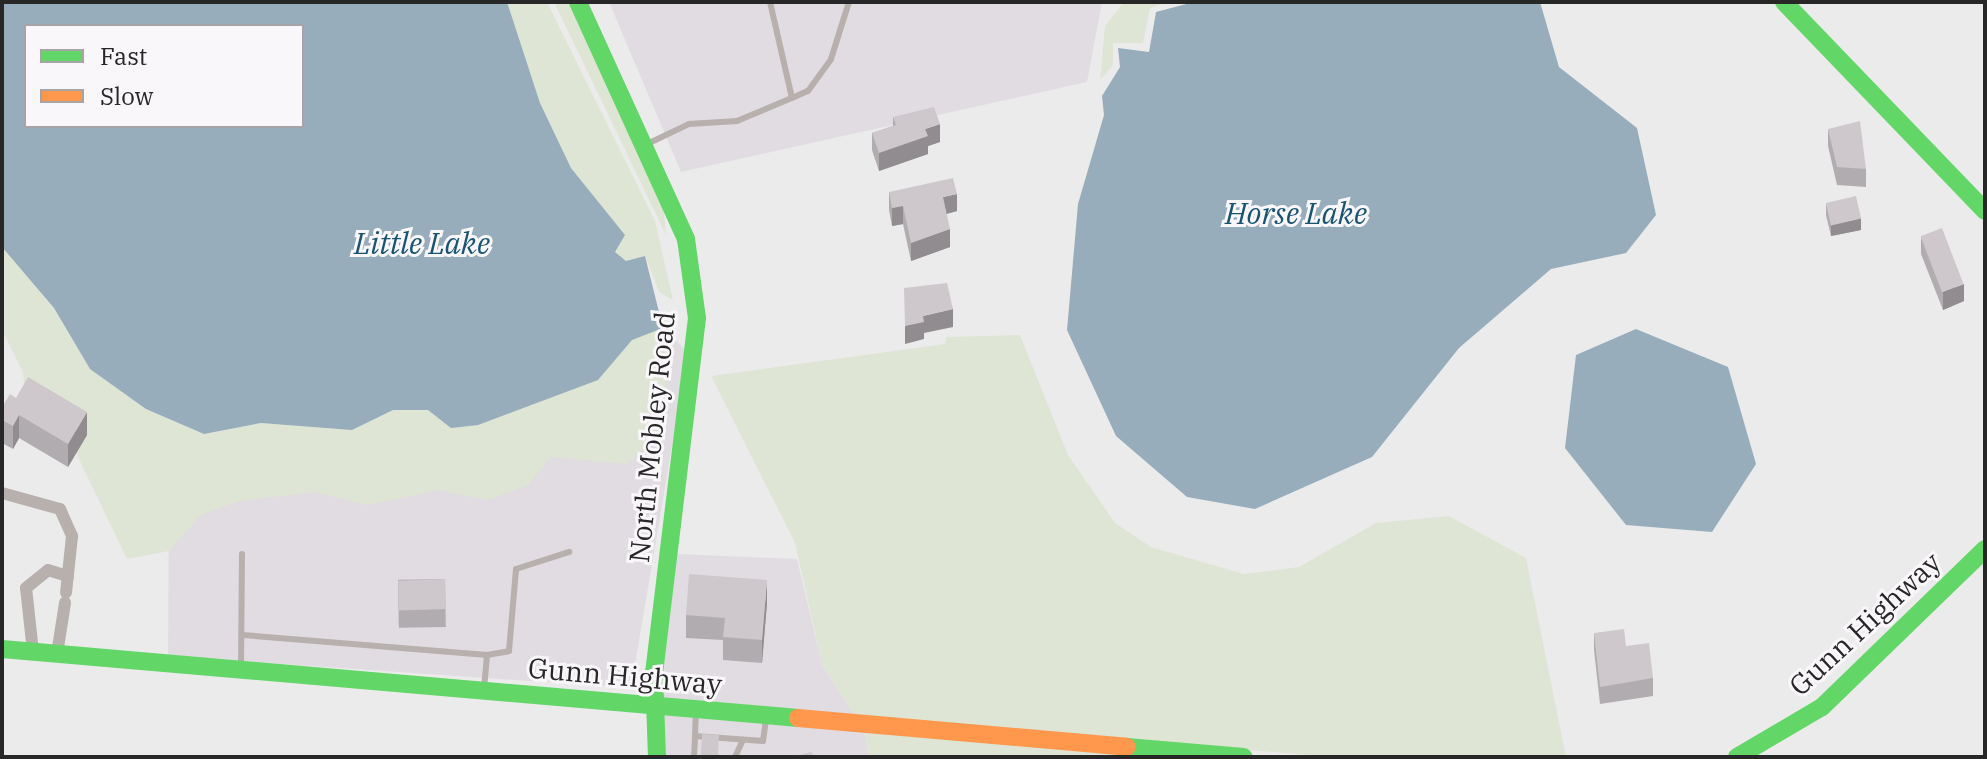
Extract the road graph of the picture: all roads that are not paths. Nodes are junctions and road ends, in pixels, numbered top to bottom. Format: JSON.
{"nodes":[{"id":1,"x":578,"y":2,"type":"edge"},
{"id":2,"x":770,"y":2,"type":"edge"},
{"id":3,"x":849,"y":2,"type":"edge"},
{"id":4,"x":1784,"y":2,"type":"edge"},
{"id":5,"x":792,"y":98,"type":"junction"},
{"id":6,"x":644,"y":145,"type":"junction"},
{"id":7,"x":1985,"y":211,"type":"edge"},
{"id":8,"x":2,"y":493,"type":"edge"},
{"id":9,"x":1985,"y":549,"type":"edge"},
{"id":10,"x":569,"y":552,"type":"dead end"},
{"id":11,"x":242,"y":554,"type":"dead end"},
{"id":12,"x":68,"y":576,"type":"junction"},
{"id":13,"x":243,"y":635,"type":"junction"},
{"id":14,"x":2,"y":649,"type":"edge"},
{"id":15,"x":33,"y":652,"type":"junction"},
{"id":16,"x":57,"y":654,"type":"junction"},
{"id":17,"x":487,"y":655,"type":"junction"},
{"id":18,"x":241,"y":671,"type":"junction"},
{"id":19,"x":484,"y":692,"type":"junction"},
{"id":20,"x":651,"y":706,"type":"junction"},
{"id":21,"x":696,"y":710,"type":"junction"},
{"id":22,"x":766,"y":716,"type":"junction"},
{"id":23,"x":695,"y":736,"type":"junction"},
{"id":24,"x":743,"y":740,"type":"junction"},
{"id":25,"x":657,"y":757,"type":"edge"},
{"id":26,"x":694,"y":757,"type":"edge"},
{"id":27,"x":735,"y":757,"type":"edge"},
{"id":28,"x":1244,"y":757,"type":"edge"},
{"id":29,"x":1737,"y":757,"type":"edge"}],
"edges":[{"from":1,"to":6,"type":"main road","name":"North Mobley Road"},
{"from":2,"to":5,"type":"lane"},
{"from":3,"to":5,"type":"lane"},
{"from":4,"to":7,"type":"main road"},
{"from":5,"to":6,"type":"lane"},
{"from":6,"to":20,"type":"main road","name":"North Mobley Road"},
{"from":8,"to":12,"type":"street"},
{"from":9,"to":29,"type":"main road","name":"Gunn Highway"},
{"from":10,"to":17,"type":"lane"},
{"from":11,"to":13,"type":"lane"},
{"from":12,"to":15,"type":"street"},
{"from":12,"to":16,"type":"street"},
{"from":13,"to":17,"type":"lane"},
{"from":13,"to":18,"type":"lane"},
{"from":14,"to":15,"type":"main road","name":"Gunn Highway"},
{"from":15,"to":16,"type":"main road","name":"Gunn Highway"},
{"from":16,"to":18,"type":"main road","name":"Gunn Highway"},
{"from":17,"to":19,"type":"lane"},
{"from":18,"to":19,"type":"main road","name":"Gunn Highway"},
{"from":19,"to":20,"type":"main road","name":"Gunn Highway"},
{"from":20,"to":21,"type":"main road","name":"Gunn Highway"},
{"from":20,"to":25,"type":"main road","name":"North Mobley Road"},
{"from":21,"to":22,"type":"main road","name":"Gunn Highway"},
{"from":21,"to":23,"type":"lane"},
{"from":22,"to":24,"type":"lane"},
{"from":22,"to":28,"type":"main road","name":"Gunn Highway"},
{"from":23,"to":24,"type":"lane"},
{"from":23,"to":26,"type":"lane"},
{"from":24,"to":27,"type":"lane"}]}
